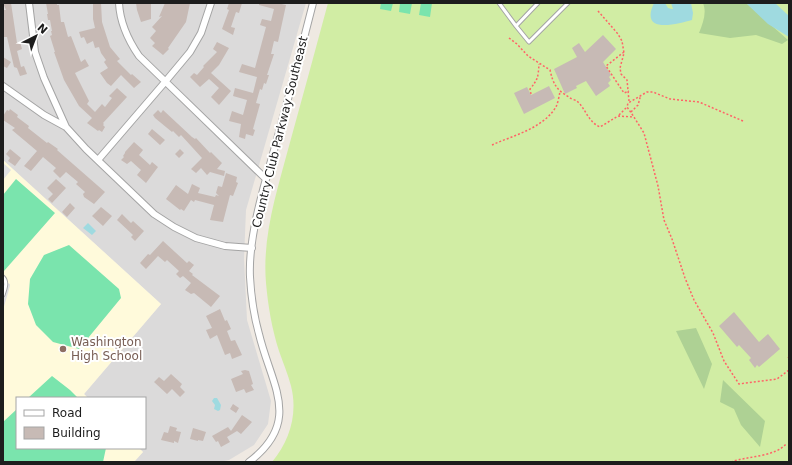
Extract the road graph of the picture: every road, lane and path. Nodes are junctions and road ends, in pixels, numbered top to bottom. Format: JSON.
{"nodes":[{"id":1,"x":29,"y":3,"type":"edge"},
{"id":2,"x":119,"y":3,"type":"edge"},
{"id":3,"x":211,"y":3,"type":"edge"},
{"id":4,"x":313,"y":3,"type":"edge"},
{"id":5,"x":498,"y":3,"type":"edge"},
{"id":6,"x":538,"y":3,"type":"edge"},
{"id":7,"x":568,"y":3,"type":"edge"},
{"id":8,"x":598,"y":11,"type":"dead end"},
{"id":9,"x":516,"y":26,"type":"junction"},
{"id":10,"x":509,"y":38,"type":"dead end"},
{"id":11,"x":624,"y":52,"type":"junction"},
{"id":12,"x":539,"y":64,"type":"junction"},
{"id":13,"x":165,"y":82,"type":"junction"},
{"id":14,"x":3,"y":86,"type":"edge"},
{"id":15,"x":629,"y":90,"type":"junction"},
{"id":16,"x":560,"y":92,"type":"junction"},
{"id":17,"x":531,"y":94,"type":"dead end"},
{"id":18,"x":638,"y":96,"type":"junction"},
{"id":19,"x":629,"y":102,"type":"junction"},
{"id":20,"x":628,"y":107,"type":"junction"},
{"id":21,"x":631,"y":112,"type":"junction"},
{"id":22,"x":618,"y":116,"type":"junction"},
{"id":23,"x":634,"y":117,"type":"junction"},
{"id":24,"x":743,"y":121,"type":"dead end"},
{"id":25,"x":66,"y":127,"type":"junction"},
{"id":26,"x":492,"y":145,"type":"dead end"},
{"id":27,"x":98,"y":160,"type":"junction"},
{"id":28,"x":266,"y":179,"type":"junction"},
{"id":29,"x":252,"y":248,"type":"junction"},
{"id":30,"x":3,"y":277,"type":"edge"},
{"id":31,"x":3,"y":292,"type":"edge"},
{"id":32,"x":789,"y":370,"type":"edge"},
{"id":33,"x":786,"y":444,"type":"dead end"},
{"id":34,"x":249,"y":462,"type":"edge"},
{"id":35,"x":731,"y":462,"type":"edge"}],
"edges":[{"from":1,"to":25,"type":"street"},
{"from":2,"to":13,"type":"street"},
{"from":3,"to":13,"type":"street"},
{"from":4,"to":28,"type":"street","name":"Country Club Parkway Southeast"},
{"from":5,"to":9,"type":"lane"},
{"from":6,"to":9,"type":"lane"},
{"from":7,"to":9,"type":"lane"},
{"from":8,"to":11,"type":"path"},
{"from":10,"to":12,"type":"path"},
{"from":11,"to":15,"type":"path"},
{"from":11,"to":15,"type":"path"},
{"from":12,"to":16,"type":"path"},
{"from":12,"to":17,"type":"path"},
{"from":13,"to":27,"type":"street"},
{"from":13,"to":28,"type":"street"},
{"from":14,"to":25,"type":"street"},
{"from":15,"to":19,"type":"path"},
{"from":16,"to":22,"type":"path"},
{"from":16,"to":26,"type":"path"},
{"from":18,"to":19,"type":"path"},
{"from":18,"to":21,"type":"path"},
{"from":18,"to":24,"type":"path"},
{"from":19,"to":20,"type":"path"},
{"from":20,"to":21,"type":"path"},
{"from":20,"to":22,"type":"path"},
{"from":21,"to":23,"type":"path"},
{"from":22,"to":23,"type":"path"},
{"from":23,"to":32,"type":"path"},
{"from":25,"to":27,"type":"street"},
{"from":27,"to":29,"type":"street"},
{"from":28,"to":29,"type":"street","name":"Country Club Parkway Southeast"},
{"from":29,"to":34,"type":"street","name":"Country Club Parkway Southeast"},
{"from":30,"to":31,"type":"lane"},
{"from":33,"to":35,"type":"path"}]}
